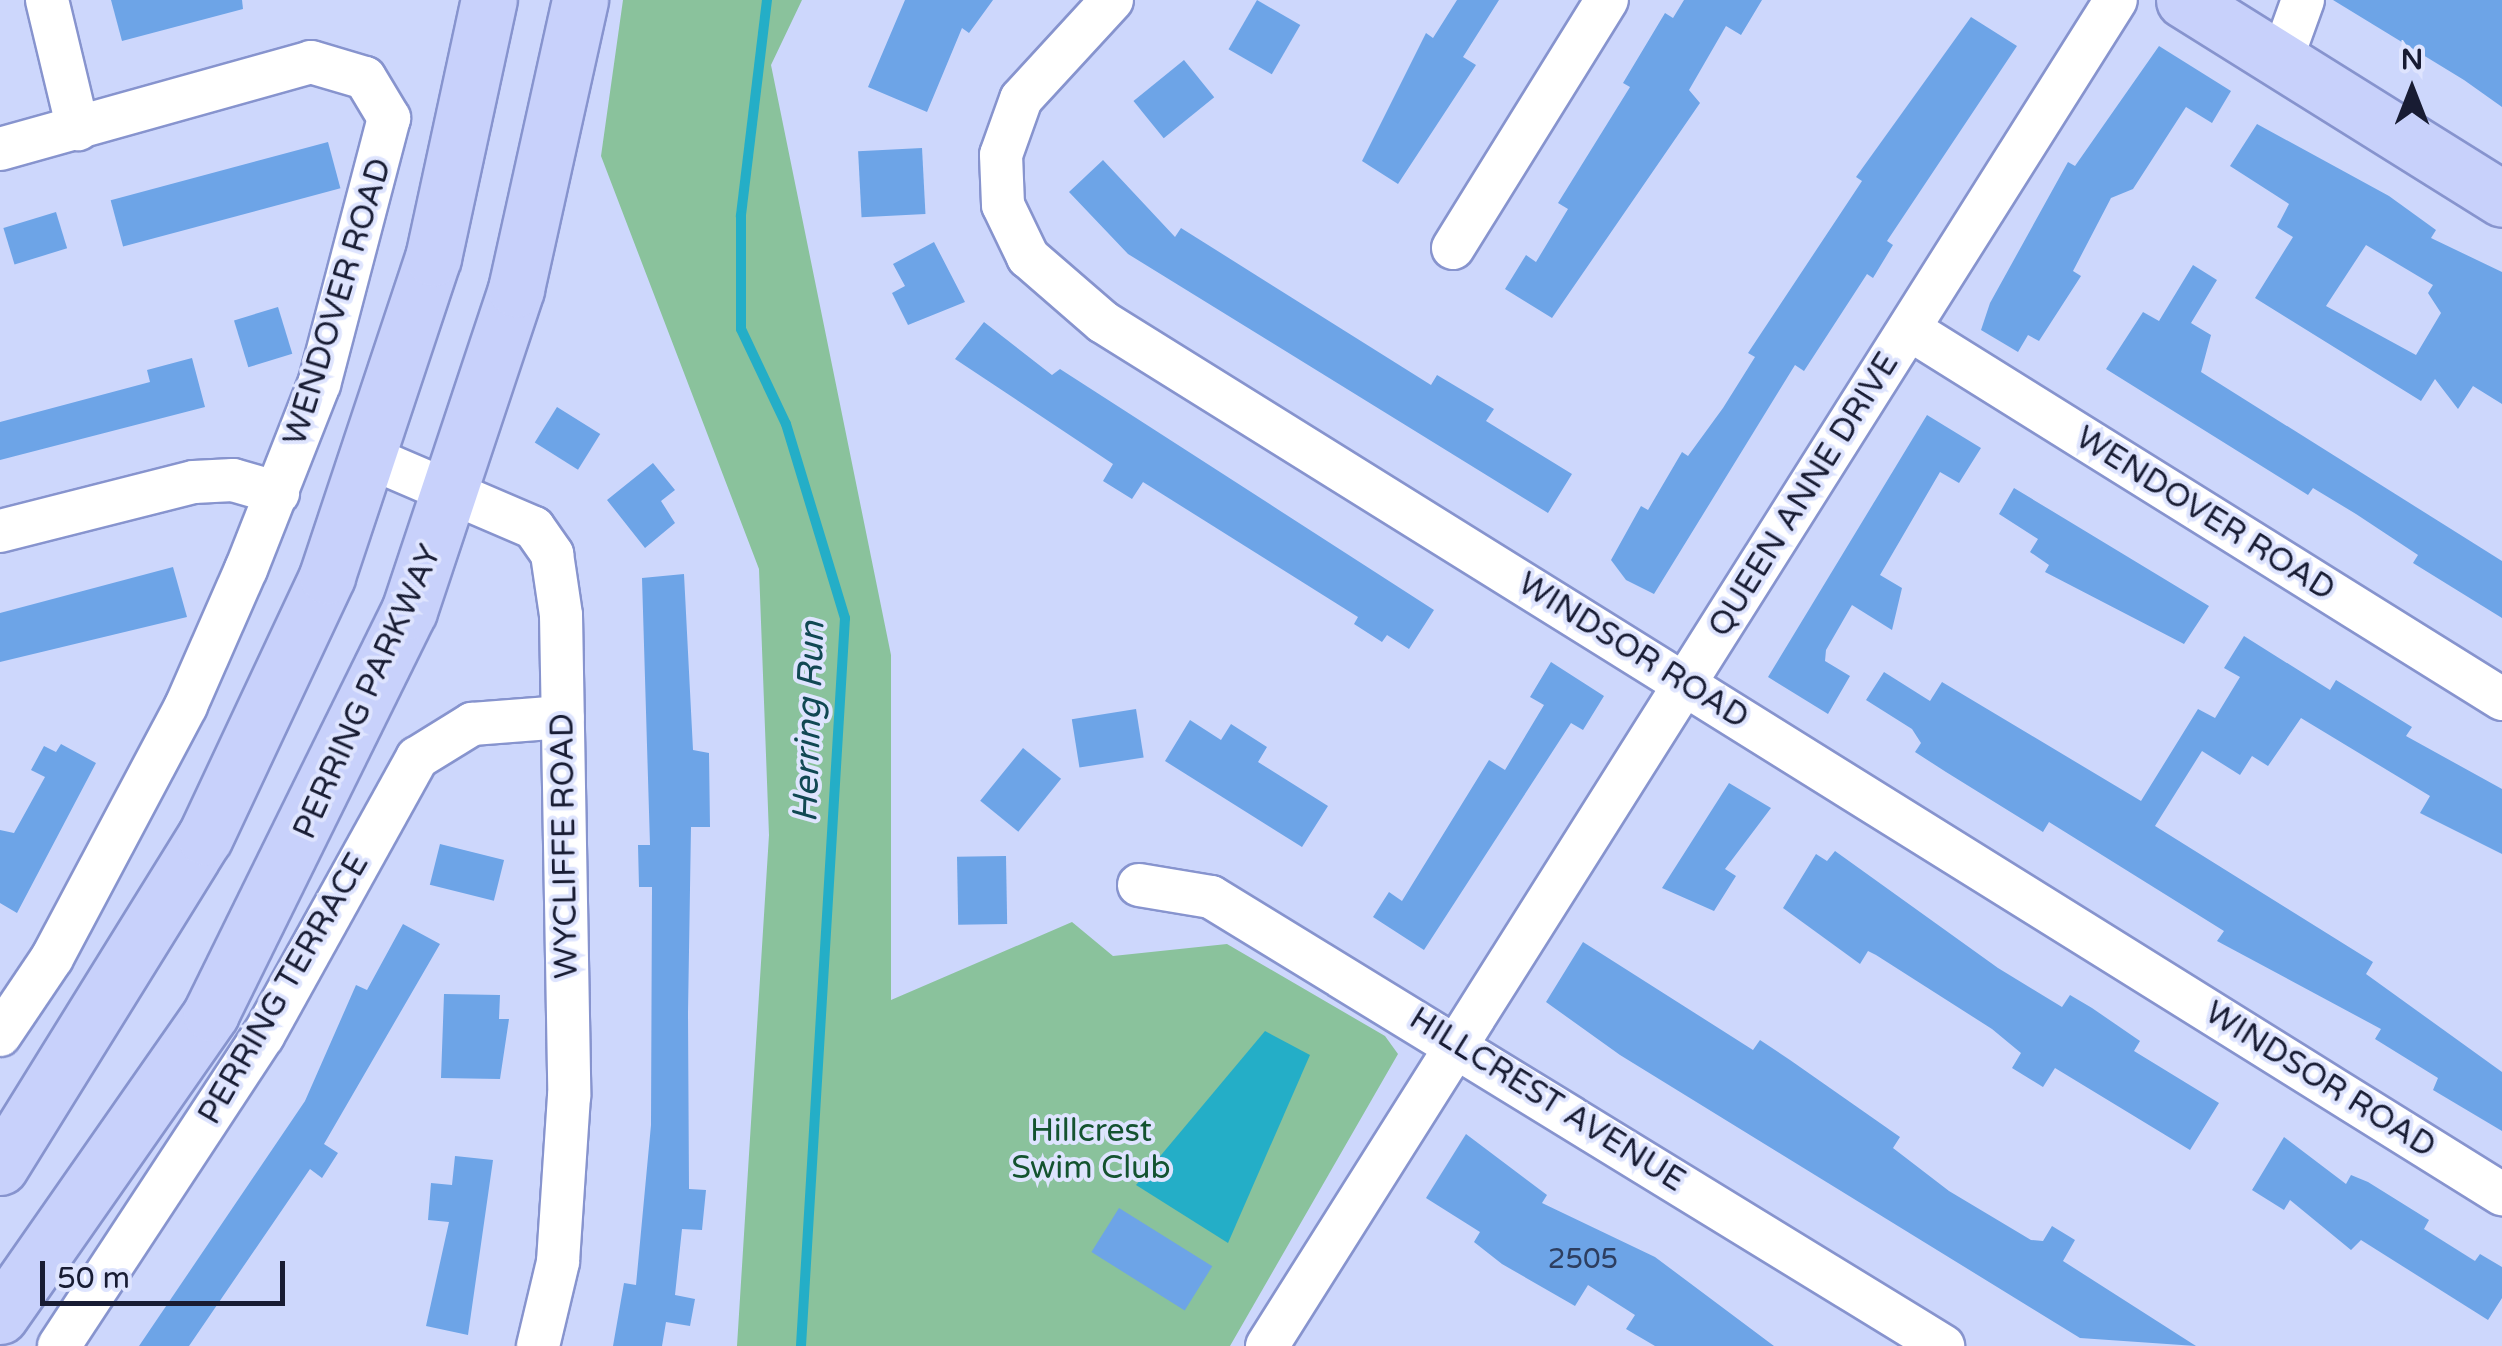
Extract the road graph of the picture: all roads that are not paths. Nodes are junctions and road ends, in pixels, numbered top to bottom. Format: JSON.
{"nodes":[{"id":1,"x":47,"y":0,"type":"edge"},
{"id":2,"x":490,"y":0,"type":"edge"},
{"id":3,"x":580,"y":0,"type":"edge"},
{"id":4,"x":1112,"y":0,"type":"edge"},
{"id":5,"x":1607,"y":0,"type":"edge"},
{"id":6,"x":2116,"y":0,"type":"edge"},
{"id":7,"x":2184,"y":0,"type":"edge"},
{"id":8,"x":2302,"y":0,"type":"edge"},
{"id":9,"x":2282,"y":61,"type":"junction"},
{"id":10,"x":78,"y":129,"type":"junction"},
{"id":11,"x":0,"y":150,"type":"edge"},
{"id":12,"x":2502,"y":199,"type":"edge"},
{"id":13,"x":1453,"y":248,"type":"dead end"},
{"id":14,"x":1909,"y":329,"type":"junction"},
{"id":15,"x":370,"y":458,"type":"junction"},
{"id":16,"x":278,"y":493,"type":"junction"},
{"id":17,"x":454,"y":496,"type":"junction"},
{"id":18,"x":0,"y":531,"type":"edge"},
{"id":19,"x":1685,"y":684,"type":"junction"},
{"id":20,"x":2502,"y":699,"type":"edge"},
{"id":21,"x":563,"y":717,"type":"junction"},
{"id":22,"x":1139,"y":885,"type":"dead end"},
{"id":23,"x":0,"y":1035,"type":"edge"},
{"id":24,"x":1458,"y":1043,"type":"junction"},
{"id":25,"x":0,"y":1167,"type":"edge"},
{"id":26,"x":2502,"y":1194,"type":"edge"},
{"id":27,"x":0,"y":1316,"type":"edge"},
{"id":28,"x":59,"y":1346,"type":"edge"},
{"id":29,"x":538,"y":1346,"type":"edge"},
{"id":30,"x":1267,"y":1346,"type":"edge"},
{"id":31,"x":1943,"y":1346,"type":"edge"}],
"edges":[{"from":1,"to":10,"type":"street"},
{"from":2,"to":15,"type":"main road"},
{"from":3,"to":17,"type":"main road","name":"PERRING PARKWAY"},
{"from":4,"to":19,"type":"street","name":"WINDSOR ROAD"},
{"from":5,"to":13,"type":"street"},
{"from":6,"to":14,"type":"street","name":"QUEEN ANNE DRIVE"},
{"from":7,"to":9,"type":"main road"},
{"from":8,"to":9,"type":"street"},
{"from":9,"to":12,"type":"main road"},
{"from":10,"to":11,"type":"street","name":"WENDOVER ROAD"},
{"from":10,"to":16,"type":"street","name":"WENDOVER ROAD"},
{"from":14,"to":19,"type":"street","name":"QUEEN ANNE DRIVE"},
{"from":14,"to":20,"type":"street","name":"WENDOVER ROAD"},
{"from":15,"to":17,"type":"street","name":"WYCLIFFE ROAD"},
{"from":15,"to":25,"type":"main road"},
{"from":16,"to":18,"type":"street"},
{"from":16,"to":23,"type":"street"},
{"from":17,"to":21,"type":"street","name":"WYCLIFFE ROAD"},
{"from":17,"to":27,"type":"main road","name":"PERRING PARKWAY"},
{"from":19,"to":24,"type":"street","name":"QUEEN ANNE DRIVE"},
{"from":19,"to":26,"type":"street","name":"WINDSOR ROAD"},
{"from":21,"to":28,"type":"street","name":"PERRING TERRACE"},
{"from":21,"to":29,"type":"street","name":"WYCLIFFE ROAD"},
{"from":22,"to":24,"type":"street","name":"HILLCREST AVENUE"},
{"from":24,"to":30,"type":"street","name":"QUEEN ANNE DRIVE"},
{"from":24,"to":31,"type":"street","name":"HILLCREST AVENUE"}]}
